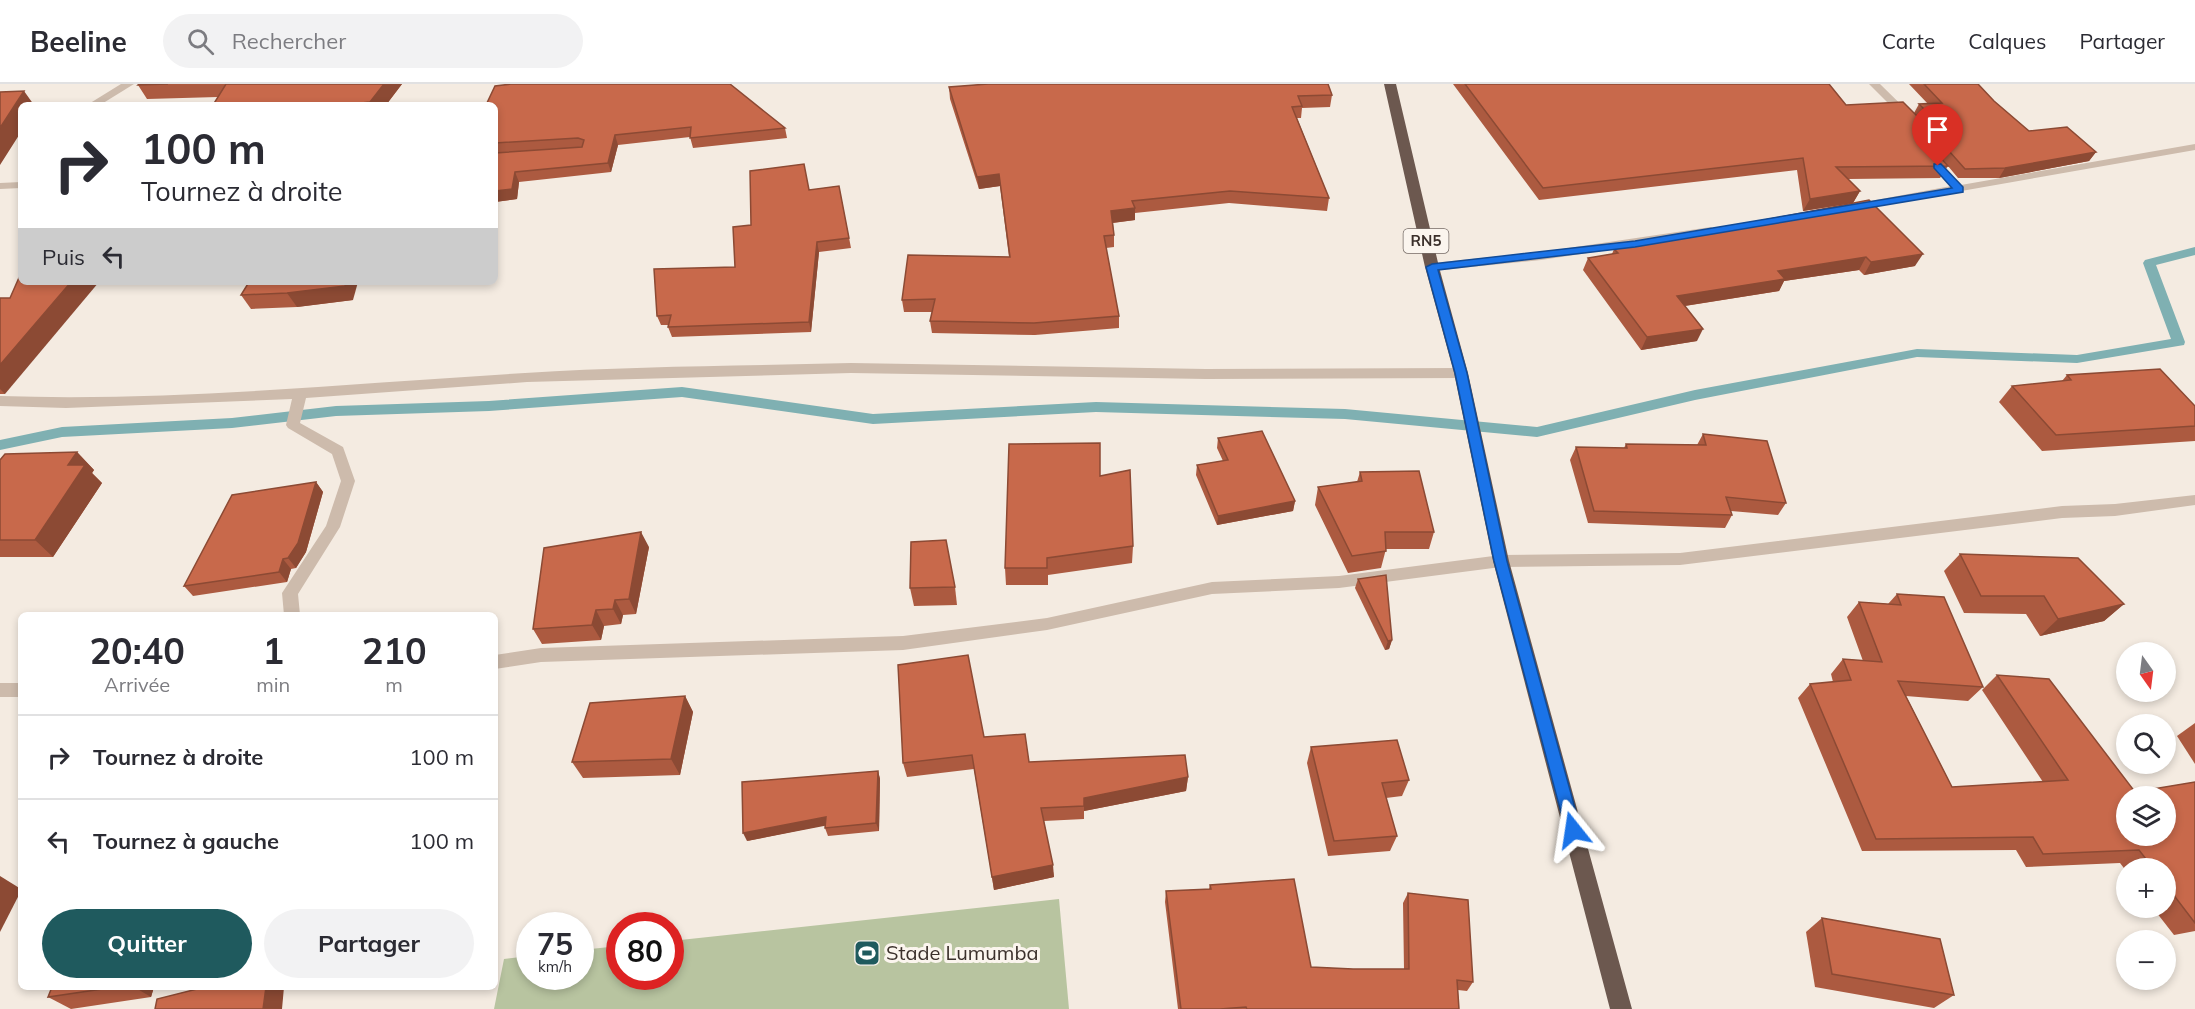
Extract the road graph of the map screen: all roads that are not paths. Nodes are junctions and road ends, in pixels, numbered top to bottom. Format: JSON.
{"nodes":[{"id":1,"x":129,"y":84,"type":"edge"},
{"id":2,"x":1390,"y":84,"type":"edge"},
{"id":3,"x":1875,"y":84,"type":"edge"},
{"id":4,"x":97,"y":102,"type":"edge"},
{"id":5,"x":2195,"y":147,"type":"edge"},
{"id":6,"x":1960,"y":190,"type":"junction"},
{"id":7,"x":1844,"y":209,"type":"edge"},
{"id":8,"x":1728,"y":228,"type":"edge"},
{"id":9,"x":1432,"y":267,"type":"junction"},
{"id":10,"x":1461,"y":373,"type":"junction"},
{"id":11,"x":300,"y":394,"type":"junction"},
{"id":12,"x":0,"y":401,"type":"edge"},
{"id":13,"x":2195,"y":500,"type":"edge"},
{"id":14,"x":1501,"y":561,"type":"junction"},
{"id":15,"x":292,"y":612,"type":"edge"},
{"id":16,"x":498,"y":661,"type":"edge"},
{"id":17,"x":0,"y":690,"type":"edge"},
{"id":18,"x":18,"y":690,"type":"edge"},
{"id":19,"x":1621,"y":1009,"type":"edge"}],
"edges":[{"from":1,"to":4,"type":"street"},
{"from":2,"to":9,"type":"highway","number":"RN5"},
{"from":3,"to":6,"type":"street"},
{"from":5,"to":6,"type":"street"},
{"from":6,"to":7,"type":"street"},
{"from":8,"to":9,"type":"street"},
{"from":9,"to":10,"type":"highway","number":"RN5"},
{"from":10,"to":11,"type":"street"},
{"from":10,"to":14,"type":"highway","number":"RN5"},
{"from":11,"to":12,"type":"street"},
{"from":11,"to":15,"type":"street"},
{"from":13,"to":14,"type":"street"},
{"from":14,"to":16,"type":"street"},
{"from":14,"to":19,"type":"highway","number":"RN5"},
{"from":17,"to":18,"type":"street"}]}
